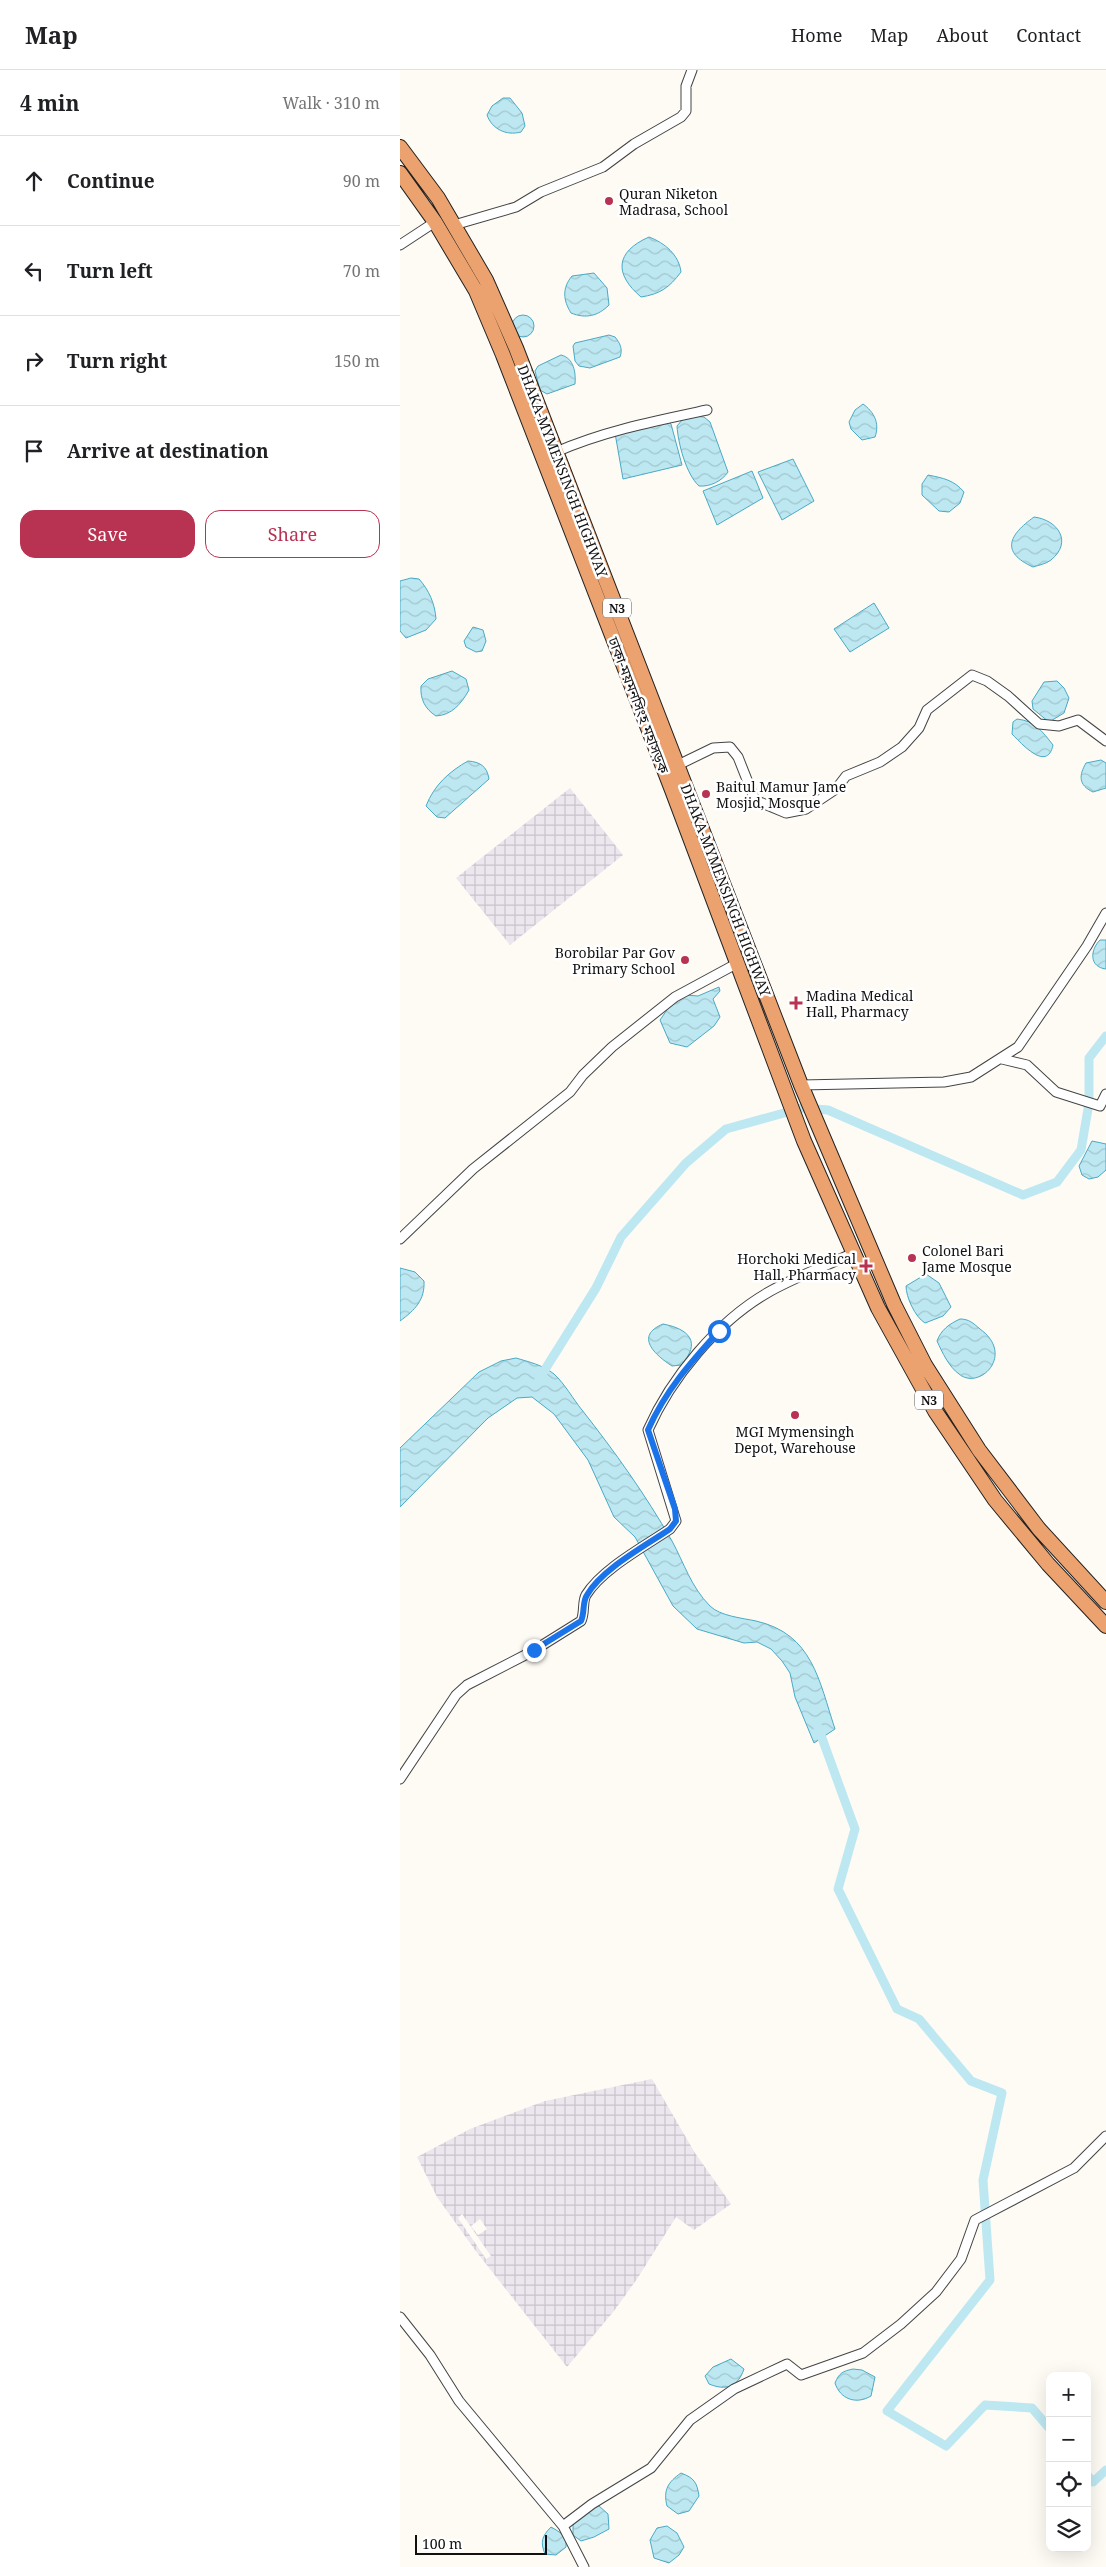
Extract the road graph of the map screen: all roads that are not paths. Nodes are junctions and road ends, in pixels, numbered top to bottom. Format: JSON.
{"nodes":[{"id":1,"x":692,"y":70,"type":"edge"},
{"id":2,"x":400,"y":147,"type":"edge"},
{"id":3,"x":400,"y":173,"type":"edge"},
{"id":4,"x":435,"y":222,"type":"junction"},
{"id":5,"x":454,"y":225,"type":"junction"},
{"id":6,"x":400,"y":245,"type":"edge"},
{"id":7,"x":707,"y":410,"type":"dead end"},
{"id":8,"x":556,"y":452,"type":"junction"},
{"id":9,"x":1106,"y":741,"type":"edge"},
{"id":10,"x":678,"y":764,"type":"junction"},
{"id":11,"x":1106,"y":913,"type":"edge"},
{"id":12,"x":736,"y":964,"type":"junction"},
{"id":13,"x":1002,"y":1059,"type":"junction"},
{"id":14,"x":801,"y":1085,"type":"junction"},
{"id":15,"x":1106,"y":1094,"type":"edge"},
{"id":16,"x":400,"y":1239,"type":"edge"},
{"id":17,"x":853,"y":1254,"type":"junction"},
{"id":18,"x":1106,"y":1602,"type":"edge"},
{"id":19,"x":1106,"y":1626,"type":"edge"},
{"id":20,"x":400,"y":1780,"type":"edge"},
{"id":21,"x":1106,"y":2136,"type":"edge"},
{"id":22,"x":400,"y":2318,"type":"edge"},
{"id":23,"x":563,"y":2526,"type":"junction"},
{"id":24,"x":584,"y":2567,"type":"edge"}],
"edges":[{"from":1,"to":5,"type":"street"},
{"from":2,"to":5,"type":"highway","name":"DHAKA-MYMENSINGH HIGHWAY","number":"N3"},
{"from":3,"to":4,"type":"highway","name":"ঢাকা-ময়মনসিংহ মহাসড়ক","number":"N3"},
{"from":4,"to":6,"type":"street"},
{"from":4,"to":12,"type":"highway","name":"ঢাকা-ময়মনসিংহ মহাসড়ক","number":"N3"},
{"from":5,"to":8,"type":"highway","name":"DHAKA-MYMENSINGH HIGHWAY","number":"N3"},
{"from":7,"to":8,"type":"street"},
{"from":8,"to":10,"type":"highway","name":"DHAKA-MYMENSINGH HIGHWAY","number":"N3"},
{"from":9,"to":10,"type":"street"},
{"from":10,"to":14,"type":"highway","name":"DHAKA-MYMENSINGH HIGHWAY","number":"N3"},
{"from":11,"to":13,"type":"street"},
{"from":12,"to":16,"type":"street"},
{"from":12,"to":17,"type":"highway","name":"ঢাকা-ময়মনসিংহ মহাসড়ক","number":"N3"},
{"from":13,"to":14,"type":"street"},
{"from":13,"to":15,"type":"street"},
{"from":14,"to":18,"type":"highway","name":"DHAKA-MYMENSINGH HIGHWAY","number":"N3"},
{"from":17,"to":19,"type":"highway","number":"N3"},
{"from":17,"to":20,"type":"street"},
{"from":21,"to":23,"type":"street"},
{"from":22,"to":23,"type":"street"},
{"from":23,"to":24,"type":"street"}]}
